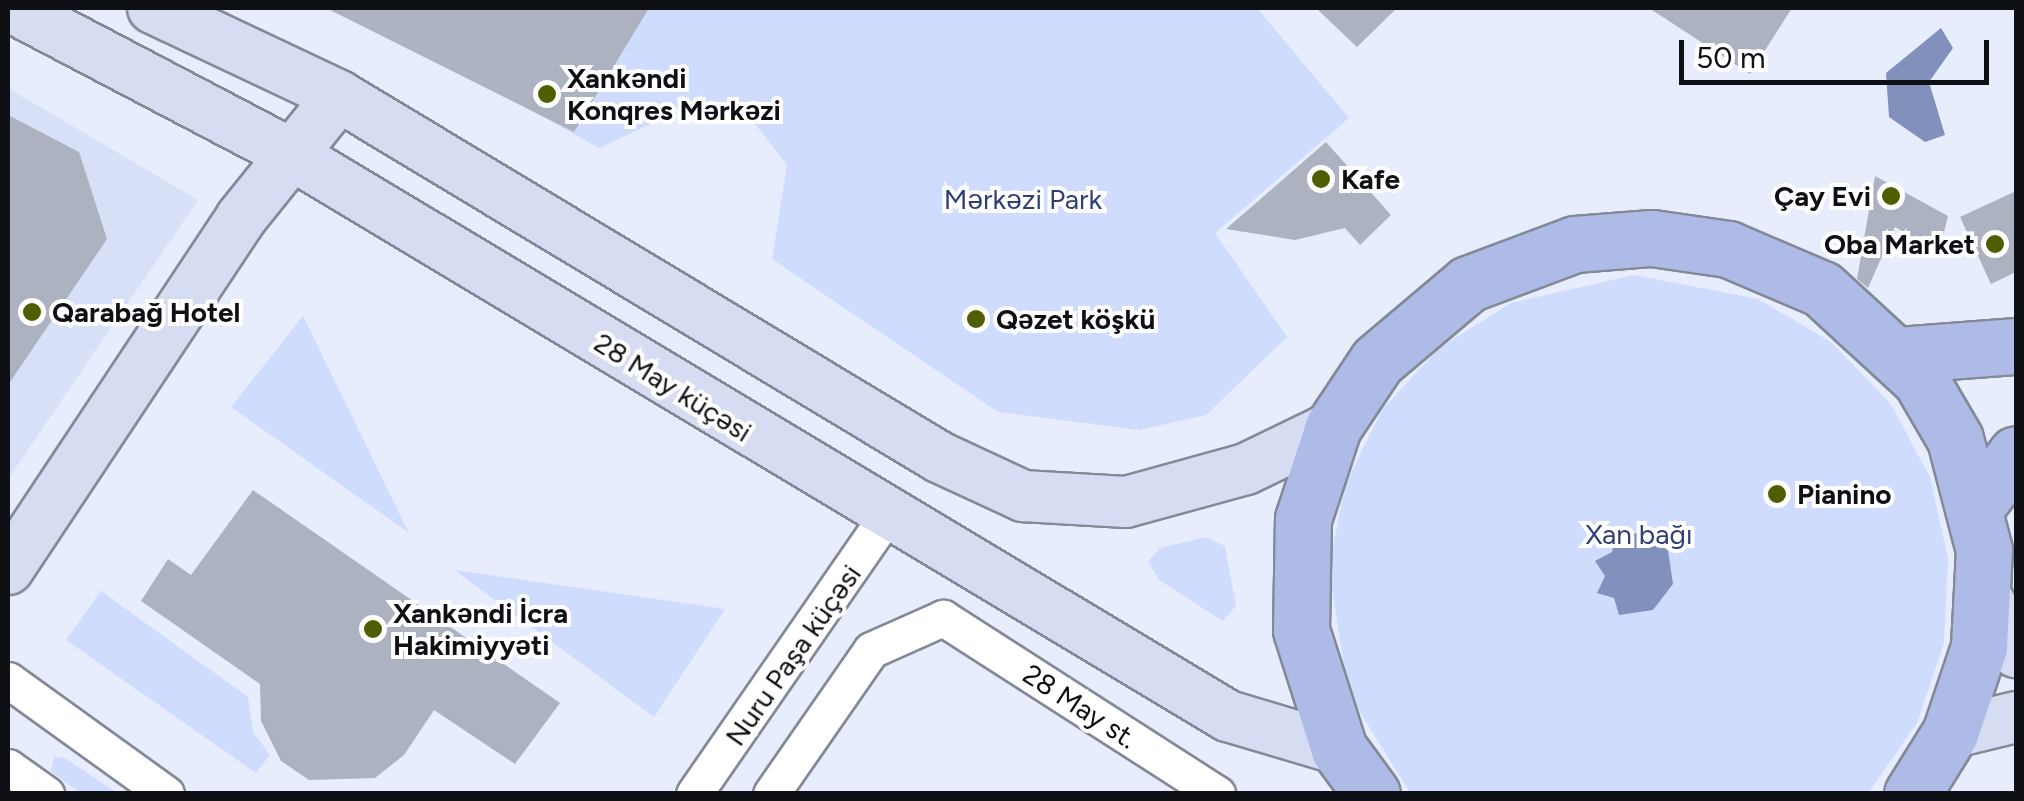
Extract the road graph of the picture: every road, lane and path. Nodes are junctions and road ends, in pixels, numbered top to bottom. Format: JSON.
{"nodes":[{"id":1,"x":13,"y":8,"type":"edge"},
{"id":2,"x":153,"y":8,"type":"edge"},
{"id":3,"x":339,"y":96,"type":"junction"},
{"id":4,"x":290,"y":153,"type":"junction"},
{"id":5,"x":2016,"y":346,"type":"edge"},
{"id":6,"x":1896,"y":355,"type":"junction"},
{"id":7,"x":1333,"y":428,"type":"junction"},
{"id":8,"x":2016,"y":454,"type":"edge"},
{"id":9,"x":1977,"y":505,"type":"junction"},
{"id":10,"x":888,"y":514,"type":"junction"},
{"id":11,"x":8,"y":569,"type":"edge"},
{"id":12,"x":1986,"y":596,"type":"junction"},
{"id":13,"x":2016,"y":652,"type":"edge"},
{"id":14,"x":8,"y":680,"type":"edge"},
{"id":15,"x":2016,"y":717,"type":"edge"},
{"id":16,"x":1950,"y":733,"type":"junction"},
{"id":17,"x":8,"y":767,"type":"edge"},
{"id":18,"x":1354,"y":776,"type":"edge"},
{"id":19,"x":46,"y":794,"type":"edge"},
{"id":20,"x":166,"y":794,"type":"edge"},
{"id":21,"x":694,"y":794,"type":"edge"},
{"id":22,"x":770,"y":794,"type":"edge"},
{"id":23,"x":1216,"y":794,"type":"edge"},
{"id":24,"x":1912,"y":794,"type":"edge"}],
"edges":[{"from":1,"to":4,"type":"main road","name":"28 May küçəsi"},
{"from":2,"to":3,"type":"main road"},
{"from":3,"to":4,"type":"main road"},
{"from":3,"to":7,"type":"main road"},
{"from":4,"to":10,"type":"main road","name":"28 May küçəsi"},
{"from":4,"to":11,"type":"main road"},
{"from":5,"to":6,"type":"main road"},
{"from":6,"to":7,"type":"main road","name":"28 May küçəsi"},
{"from":6,"to":9,"type":"main road","name":"28 May küçəsi"},
{"from":7,"to":18,"type":"main road","name":"28 May küçəsi"},
{"from":8,"to":9,"type":"main road"},
{"from":9,"to":12,"type":"main road","name":"28 May küçəsi"},
{"from":10,"to":18,"type":"main road","name":"28 May küçəsi"},
{"from":10,"to":21,"type":"street","name":"Nuru Paşa küçəsi"},
{"from":12,"to":13,"type":"main road"},
{"from":12,"to":16,"type":"main road","name":"28 May küçəsi"},
{"from":14,"to":20,"type":"street"},
{"from":15,"to":16,"type":"main road"},
{"from":16,"to":24,"type":"main road","name":"28 May küçəsi"},
{"from":17,"to":19,"type":"street"},
{"from":22,"to":23,"type":"street","name":"28 May st."}]}
